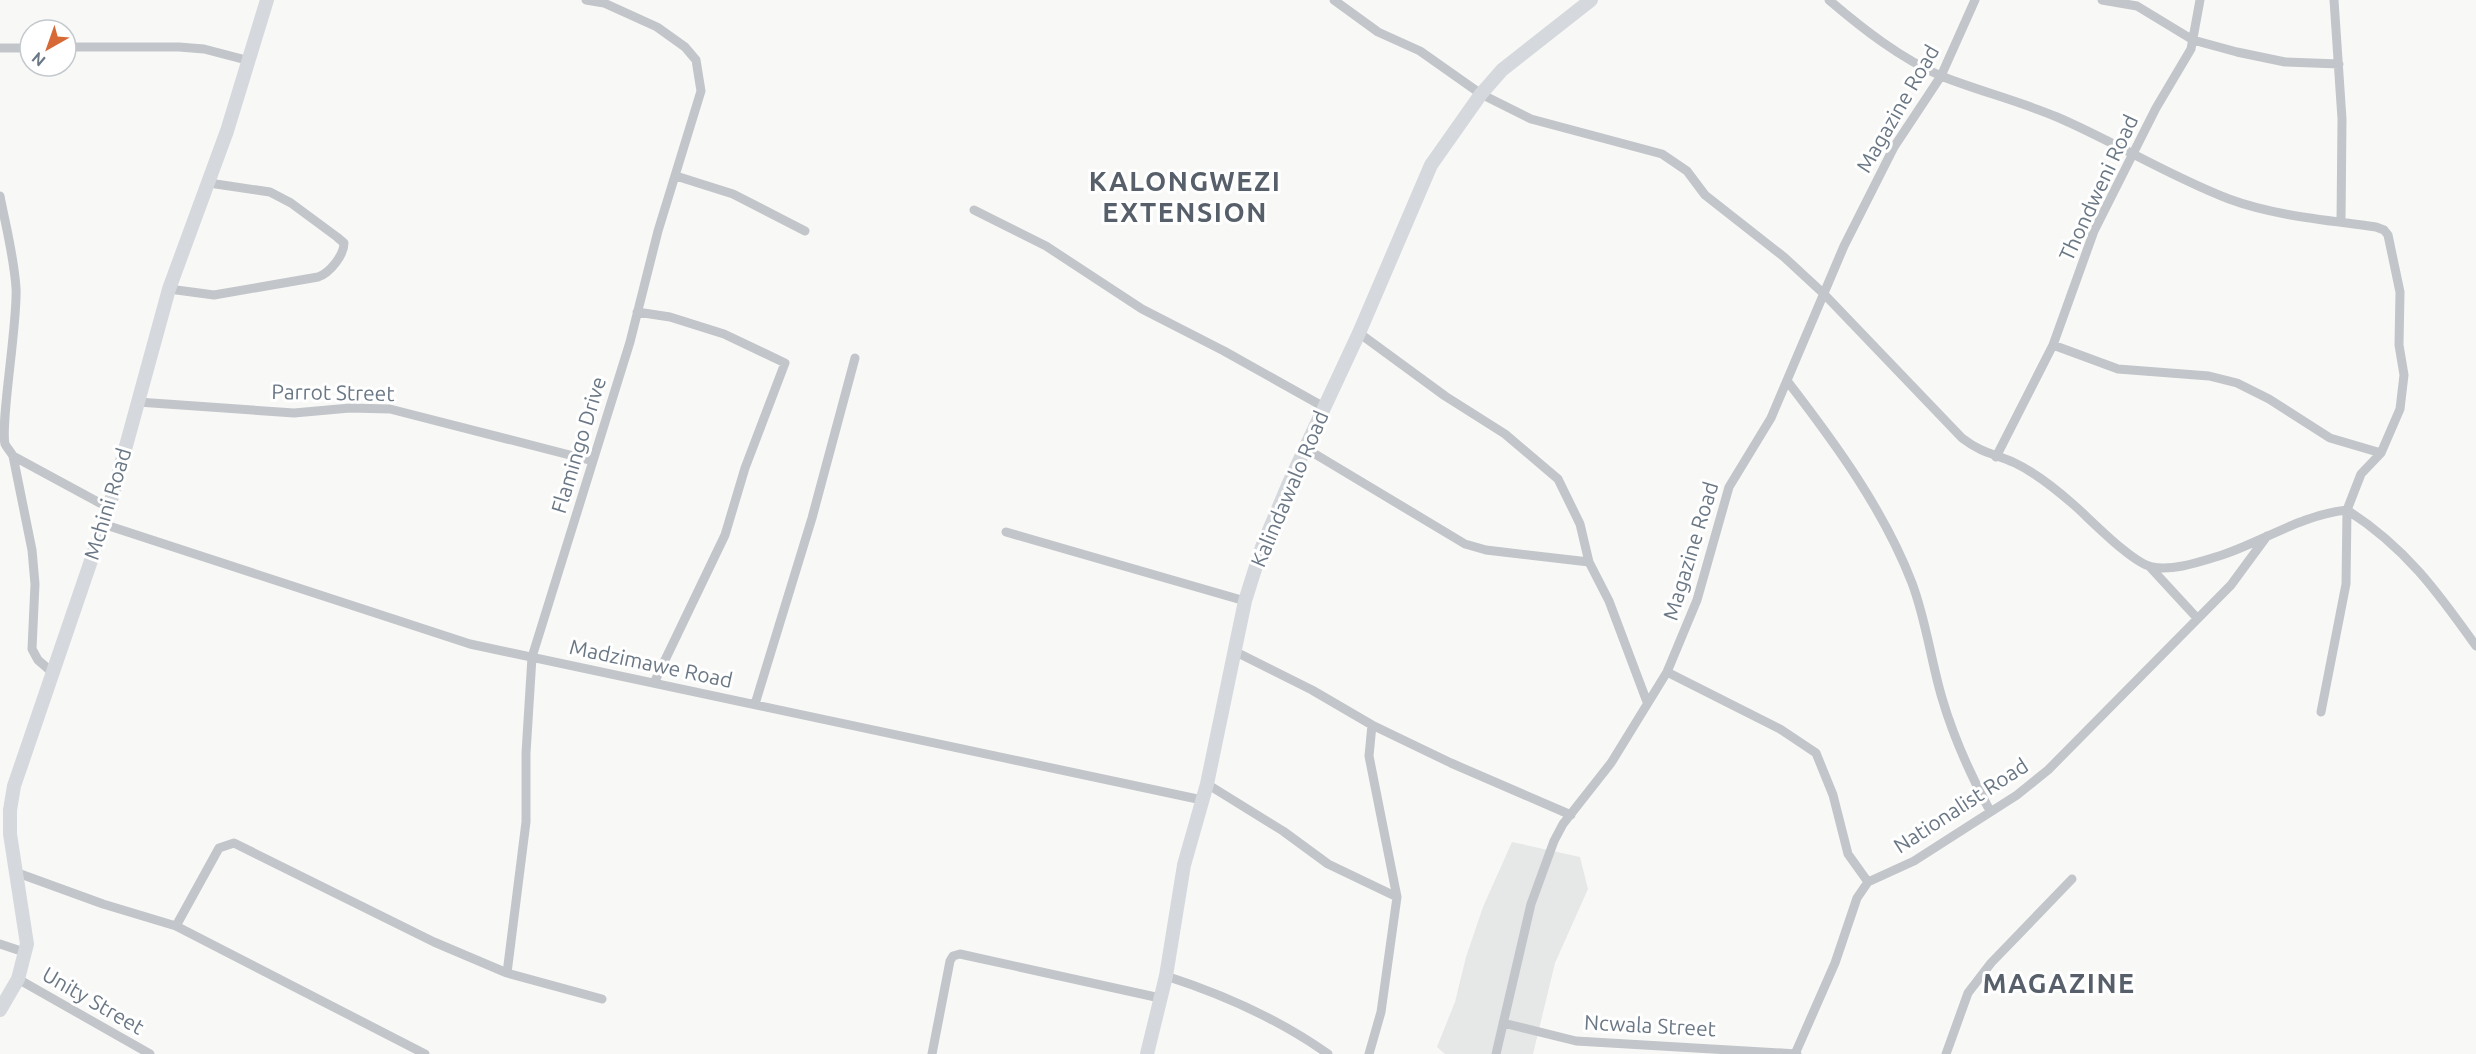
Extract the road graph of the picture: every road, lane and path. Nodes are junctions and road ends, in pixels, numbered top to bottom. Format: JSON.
{"nodes":[{"id":1,"x":267,"y":0,"type":"edge"},
{"id":2,"x":586,"y":0,"type":"edge"},
{"id":3,"x":1334,"y":0,"type":"edge"},
{"id":4,"x":1591,"y":0,"type":"edge"},
{"id":5,"x":1828,"y":0,"type":"edge"},
{"id":6,"x":2102,"y":0,"type":"edge"},
{"id":7,"x":2200,"y":0,"type":"edge"},
{"id":8,"x":2334,"y":0,"type":"edge"},
{"id":9,"x":1973,"y":1,"type":"edge"},
{"id":10,"x":2193,"y":40,"type":"junction"},
{"id":11,"x":78,"y":47,"type":"edge"},
{"id":12,"x":0,"y":48,"type":"edge"},
{"id":13,"x":18,"y":48,"type":"edge"},
{"id":14,"x":250,"y":61,"type":"junction"},
{"id":15,"x":2339,"y":64,"type":"junction"},
{"id":16,"x":1941,"y":76,"type":"junction"},
{"id":17,"x":1481,"y":93,"type":"junction"},
{"id":18,"x":2133,"y":154,"type":"junction"},
{"id":19,"x":676,"y":176,"type":"junction"},
{"id":20,"x":209,"y":183,"type":"junction"},
{"id":21,"x":0,"y":196,"type":"edge"},
{"id":22,"x":974,"y":210,"type":"dead end"},
{"id":23,"x":2341,"y":222,"type":"junction"},
{"id":24,"x":805,"y":231,"type":"dead end"},
{"id":25,"x":169,"y":289,"type":"junction"},
{"id":26,"x":1824,"y":294,"type":"junction"},
{"id":27,"x":637,"y":312,"type":"junction"},
{"id":28,"x":1359,"y":333,"type":"junction"},
{"id":29,"x":2053,"y":345,"type":"junction"},
{"id":30,"x":855,"y":358,"type":"dead end"},
{"id":31,"x":1788,"y":382,"type":"junction"},
{"id":32,"x":138,"y":402,"type":"junction"},
{"id":33,"x":1324,"y":407,"type":"junction"},
{"id":34,"x":5,"y":443,"type":"junction"},
{"id":35,"x":1305,"y":448,"type":"junction"},
{"id":36,"x":2381,"y":453,"type":"junction"},
{"id":37,"x":0,"y":454,"type":"edge"},
{"id":38,"x":13,"y":456,"type":"junction"},
{"id":39,"x":1996,"y":457,"type":"junction"},
{"id":40,"x":593,"y":461,"type":"junction"},
{"id":41,"x":109,"y":508,"type":"junction"},
{"id":42,"x":2347,"y":510,"type":"junction"},
{"id":43,"x":104,"y":524,"type":"junction"},
{"id":44,"x":1006,"y":532,"type":"dead end"},
{"id":45,"x":2268,"y":534,"type":"junction"},
{"id":46,"x":1589,"y":562,"type":"junction"},
{"id":47,"x":2150,"y":567,"type":"junction"},
{"id":48,"x":1245,"y":601,"type":"junction"},
{"id":49,"x":2197,"y":618,"type":"junction"},
{"id":50,"x":2476,"y":646,"type":"edge"},
{"id":51,"x":1234,"y":651,"type":"junction"},
{"id":52,"x":532,"y":657,"type":"junction"},
{"id":53,"x":1667,"y":672,"type":"junction"},
{"id":54,"x":53,"y":673,"type":"junction"},
{"id":55,"x":654,"y":683,"type":"junction"},
{"id":56,"x":1647,"y":702,"type":"junction"},
{"id":57,"x":754,"y":704,"type":"junction"},
{"id":58,"x":2321,"y":712,"type":"dead end"},
{"id":59,"x":1372,"y":725,"type":"junction"},
{"id":60,"x":1207,"y":784,"type":"junction"},
{"id":61,"x":1202,"y":800,"type":"junction"},
{"id":62,"x":1990,"y":812,"type":"junction"},
{"id":63,"x":1571,"y":815,"type":"junction"},
{"id":64,"x":15,"y":872,"type":"junction"},
{"id":65,"x":2072,"y":879,"type":"dead end"},
{"id":66,"x":1868,"y":882,"type":"junction"},
{"id":67,"x":1397,"y":897,"type":"junction"},
{"id":68,"x":177,"y":926,"type":"junction"},
{"id":69,"x":0,"y":944,"type":"edge"},
{"id":70,"x":24,"y":952,"type":"junction"},
{"id":71,"x":507,"y":973,"type":"junction"},
{"id":72,"x":1166,"y":976,"type":"junction"},
{"id":73,"x":18,"y":979,"type":"junction"},
{"id":74,"x":1160,"y":998,"type":"junction"},
{"id":75,"x":602,"y":999,"type":"dead end"},
{"id":76,"x":0,"y":1010,"type":"edge"},
{"id":77,"x":1503,"y":1023,"type":"junction"},
{"id":78,"x":1948,"y":1053,"type":"edge"},
{"id":79,"x":150,"y":1054,"type":"edge"},
{"id":80,"x":425,"y":1054,"type":"edge"},
{"id":81,"x":932,"y":1054,"type":"edge"},
{"id":82,"x":1147,"y":1054,"type":"edge"},
{"id":83,"x":1328,"y":1054,"type":"edge"},
{"id":84,"x":1369,"y":1054,"type":"edge"},
{"id":85,"x":1496,"y":1054,"type":"edge"},
{"id":86,"x":1795,"y":1054,"type":"edge"}],
"edges":[{"from":1,"to":14,"type":"street","name":"Mchini Road"},
{"from":2,"to":19,"type":"street","name":"Flamingo Drive"},
{"from":3,"to":17,"type":"street"},
{"from":4,"to":17,"type":"street","name":"Kalindawalo Road"},
{"from":5,"to":16,"type":"street"},
{"from":6,"to":10,"type":"street"},
{"from":7,"to":10,"type":"street","name":"Thondweni Road"},
{"from":8,"to":15,"type":"street"},
{"from":9,"to":16,"type":"street","name":"Magazine Road"},
{"from":10,"to":15,"type":"street"},
{"from":10,"to":18,"type":"street","name":"Thondweni Road"},
{"from":11,"to":14,"type":"street"},
{"from":12,"to":13,"type":"street"},
{"from":14,"to":20,"type":"street","name":"Mchini Road"},
{"from":15,"to":23,"type":"street"},
{"from":16,"to":18,"type":"street"},
{"from":16,"to":26,"type":"street","name":"Magazine Road"},
{"from":17,"to":26,"type":"street"},
{"from":17,"to":28,"type":"street","name":"Kalindawalo Road"},
{"from":18,"to":23,"type":"street"},
{"from":18,"to":29,"type":"street","name":"Thondweni Road"},
{"from":19,"to":24,"type":"street"},
{"from":19,"to":27,"type":"street","name":"Flamingo Drive"},
{"from":20,"to":25,"type":"street","name":"Mchini Road"},
{"from":20,"to":25,"type":"street"},
{"from":21,"to":34,"type":"street"},
{"from":22,"to":33,"type":"street"},
{"from":23,"to":36,"type":"street"},
{"from":25,"to":32,"type":"street","name":"Mchini Road"},
{"from":26,"to":31,"type":"street","name":"Magazine Road"},
{"from":26,"to":39,"type":"street"},
{"from":27,"to":40,"type":"street","name":"Flamingo Drive"},
{"from":27,"to":55,"type":"street"},
{"from":28,"to":33,"type":"street","name":"Kalindawalo Road"},
{"from":28,"to":46,"type":"street"},
{"from":29,"to":36,"type":"street"},
{"from":29,"to":39,"type":"street","name":"Thondweni Road"},
{"from":30,"to":57,"type":"street"},
{"from":31,"to":53,"type":"street","name":"Magazine Road"},
{"from":31,"to":62,"type":"street"},
{"from":32,"to":40,"type":"street","name":"Parrot Street"},
{"from":32,"to":41,"type":"street","name":"Mchini Road"},
{"from":33,"to":35,"type":"street","name":"Kalindawalo Road"},
{"from":34,"to":37,"type":"street"},
{"from":34,"to":38,"type":"street"},
{"from":35,"to":46,"type":"street"},
{"from":35,"to":48,"type":"street","name":"Kalindawalo Road"},
{"from":36,"to":42,"type":"street"},
{"from":38,"to":41,"type":"street"},
{"from":38,"to":54,"type":"street"},
{"from":39,"to":47,"type":"street"},
{"from":40,"to":52,"type":"street","name":"Flamingo Drive"},
{"from":41,"to":43,"type":"street","name":"Mchini Road"},
{"from":42,"to":45,"type":"street"},
{"from":42,"to":50,"type":"street"},
{"from":42,"to":58,"type":"street"},
{"from":43,"to":52,"type":"street","name":"Madzimawe Road"},
{"from":43,"to":54,"type":"street","name":"Mchini Road"},
{"from":44,"to":48,"type":"street"},
{"from":45,"to":47,"type":"street"},
{"from":45,"to":49,"type":"street","name":"Nationalist Road"},
{"from":46,"to":56,"type":"street"},
{"from":47,"to":49,"type":"street"},
{"from":48,"to":51,"type":"street","name":"Kalindawalo Road"},
{"from":49,"to":62,"type":"street","name":"Nationalist Road"},
{"from":51,"to":59,"type":"street"},
{"from":51,"to":60,"type":"street","name":"Kalindawalo Road"},
{"from":52,"to":55,"type":"street","name":"Madzimawe Road"},
{"from":52,"to":71,"type":"street","name":"Flamingo Drive"},
{"from":53,"to":56,"type":"street","name":"Magazine Road"},
{"from":53,"to":66,"type":"street"},
{"from":54,"to":64,"type":"street","name":"Mchini Road"},
{"from":55,"to":57,"type":"street","name":"Madzimawe Road"},
{"from":56,"to":63,"type":"street","name":"Magazine Road"},
{"from":57,"to":61,"type":"street","name":"Madzimawe Road"},
{"from":59,"to":63,"type":"street"},
{"from":59,"to":67,"type":"street"},
{"from":60,"to":61,"type":"street","name":"Kalindawalo Road"},
{"from":60,"to":67,"type":"street"},
{"from":61,"to":72,"type":"street","name":"Kalindawalo Road"},
{"from":62,"to":66,"type":"street","name":"Nationalist Road"},
{"from":63,"to":77,"type":"street","name":"Magazine Road"},
{"from":64,"to":68,"type":"street"},
{"from":64,"to":70,"type":"street","name":"Mchini Road"},
{"from":65,"to":78,"type":"street"},
{"from":66,"to":86,"type":"street"},
{"from":67,"to":84,"type":"street"},
{"from":68,"to":71,"type":"street"},
{"from":68,"to":80,"type":"street"},
{"from":69,"to":70,"type":"street"},
{"from":70,"to":73,"type":"street","name":"Mchini Road"},
{"from":71,"to":75,"type":"street"},
{"from":72,"to":74,"type":"street","name":"Kalindawalo Road"},
{"from":72,"to":83,"type":"street"},
{"from":73,"to":76,"type":"street","name":"Mchini Road"},
{"from":73,"to":79,"type":"street","name":"Unity Street"},
{"from":74,"to":81,"type":"street"},
{"from":74,"to":82,"type":"street","name":"Kalindawalo Road"},
{"from":77,"to":85,"type":"street","name":"Magazine Road"},
{"from":77,"to":86,"type":"street","name":"Ncwala Street"}]}
